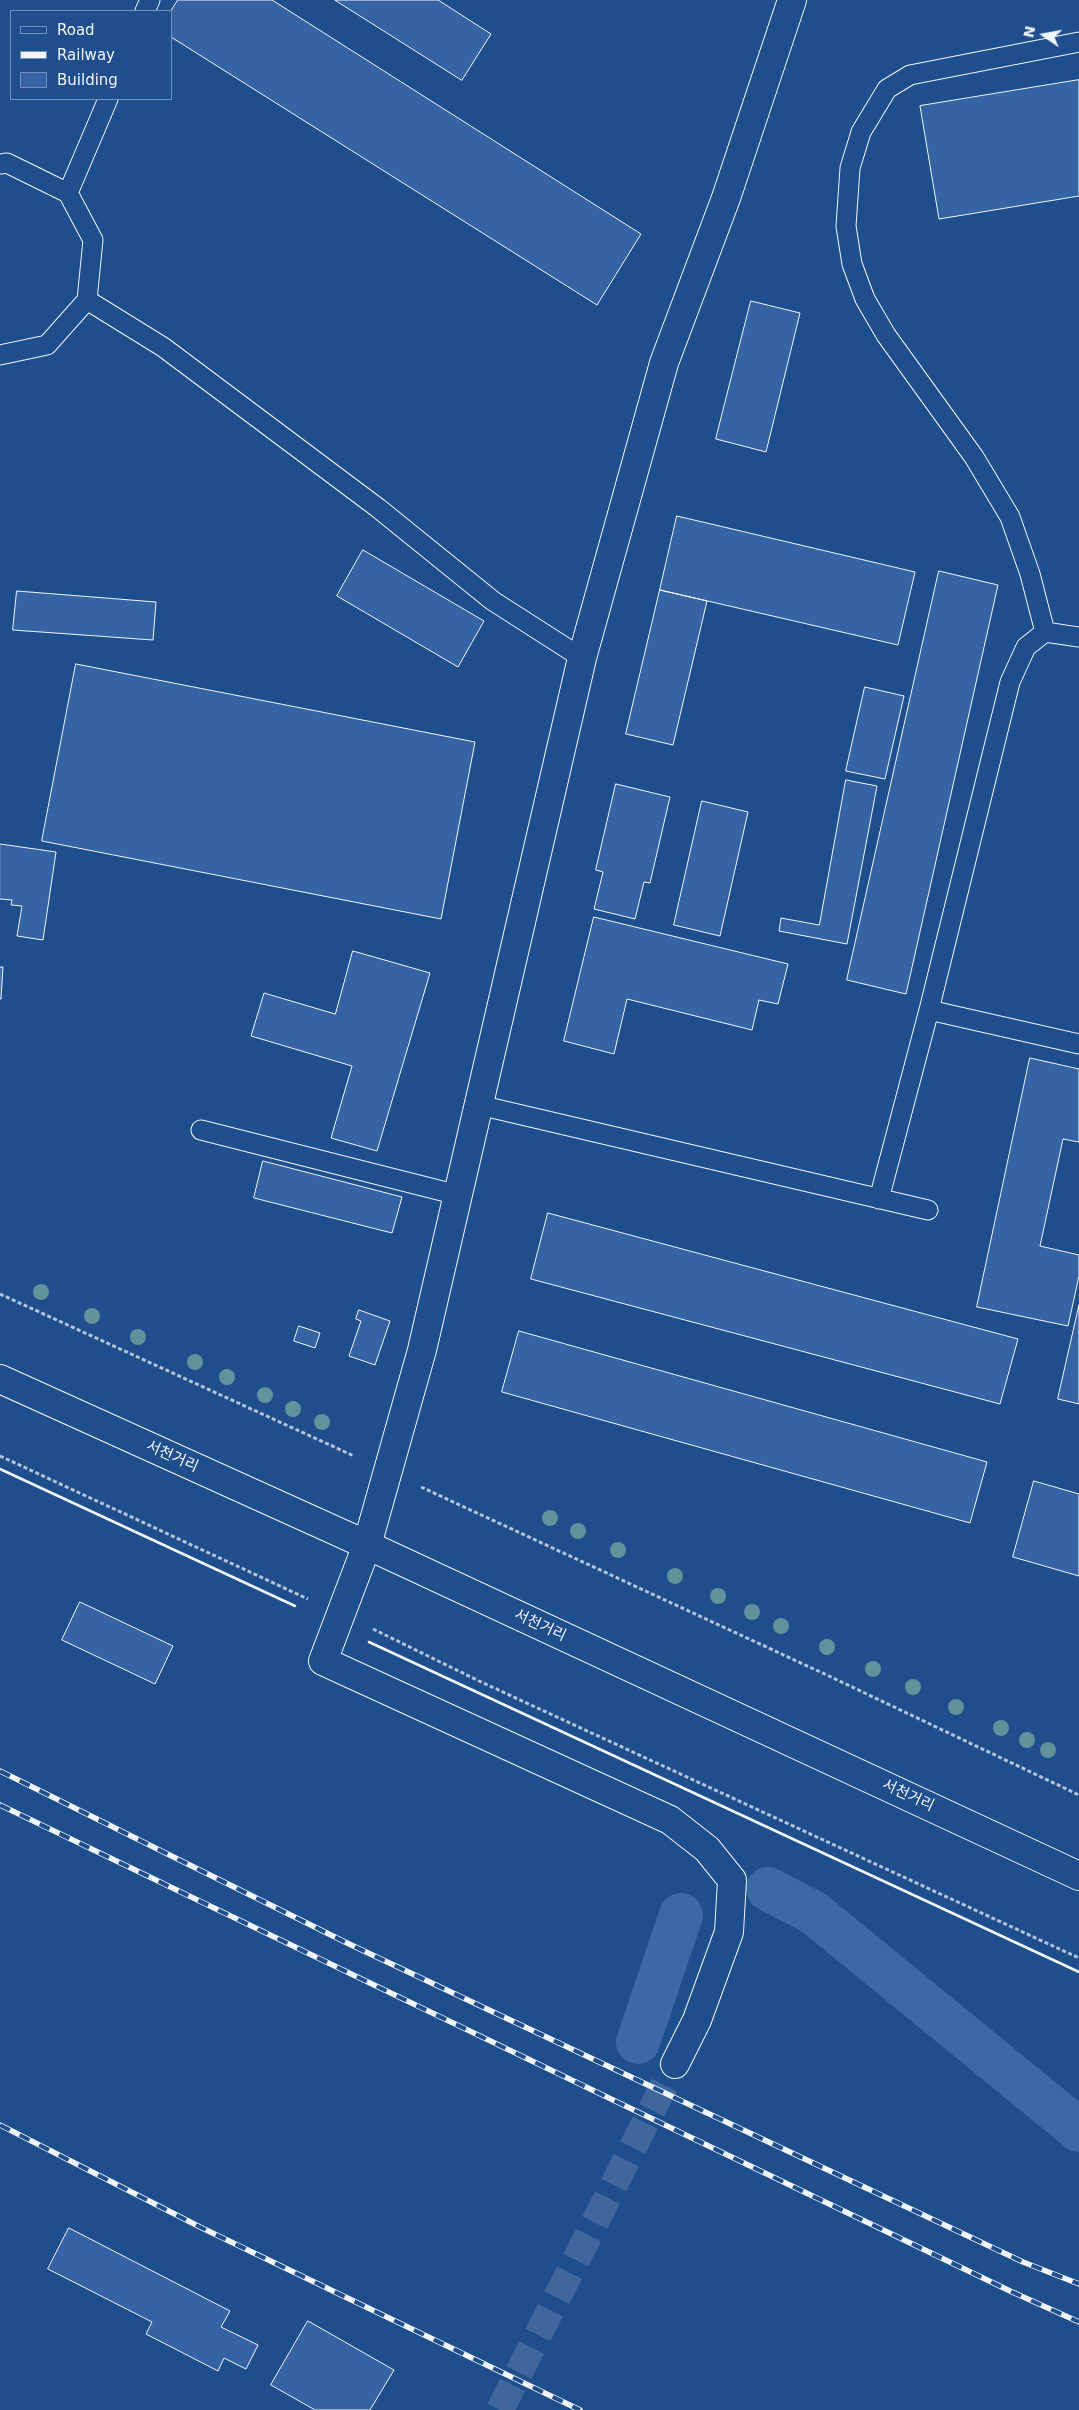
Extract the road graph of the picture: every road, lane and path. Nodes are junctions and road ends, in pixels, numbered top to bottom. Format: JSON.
{"nodes":[{"id":1,"x":792,"y":0,"type":"edge"},
{"id":2,"x":1079,"y":42,"type":"edge"},
{"id":3,"x":108,"y":100,"type":"edge"},
{"id":4,"x":0,"y":164,"type":"edge"},
{"id":5,"x":68,"y":193,"type":"junction"},
{"id":6,"x":87,"y":300,"type":"junction"},
{"id":7,"x":0,"y":356,"type":"edge"},
{"id":8,"x":1045,"y":632,"type":"junction"},
{"id":9,"x":1079,"y":637,"type":"edge"},
{"id":10,"x":582,"y":658,"type":"junction"},
{"id":11,"x":929,"y":1010,"type":"junction"},
{"id":12,"x":1079,"y":1044,"type":"edge"},
{"id":13,"x":479,"y":1105,"type":"junction"},
{"id":14,"x":201,"y":1130,"type":"dead end"},
{"id":15,"x":458,"y":1195,"type":"junction"},
{"id":16,"x":878,"y":1199,"type":"junction"},
{"id":17,"x":928,"y":1210,"type":"dead end"},
{"id":18,"x":0,"y":1294,"type":"edge"},
{"id":19,"x":0,"y":1379,"type":"edge"},
{"id":20,"x":0,"y":1456,"type":"edge"},
{"id":21,"x":388,"y":1471,"type":"junction"},
{"id":22,"x":367,"y":1545,"type":"junction"},
{"id":23,"x":341,"y":1614,"type":"junction"},
{"id":24,"x":1079,"y":1795,"type":"edge"},
{"id":25,"x":1079,"y":1876,"type":"edge"},
{"id":26,"x":1079,"y":1958,"type":"edge"},
{"id":27,"x":675,"y":2064,"type":"tunnel mouth"}],
"edges":[{"from":1,"to":10,"type":"street"},
{"from":2,"to":8,"type":"lane"},
{"from":3,"to":5,"type":"lane"},
{"from":4,"to":5,"type":"lane"},
{"from":5,"to":6,"type":"lane"},
{"from":6,"to":7,"type":"lane"},
{"from":6,"to":10,"type":"lane"},
{"from":8,"to":9,"type":"lane"},
{"from":8,"to":11,"type":"lane"},
{"from":10,"to":13,"type":"street"},
{"from":11,"to":12,"type":"lane"},
{"from":11,"to":16,"type":"lane"},
{"from":13,"to":15,"type":"street"},
{"from":13,"to":16,"type":"lane"},
{"from":14,"to":15,"type":"lane"},
{"from":15,"to":21,"type":"street"},
{"from":16,"to":17,"type":"lane"},
{"from":18,"to":21,"type":"path"},
{"from":19,"to":22,"type":"street","name":"서천거리"},
{"from":20,"to":23,"type":"path"},
{"from":21,"to":22,"type":"street"},
{"from":21,"to":24,"type":"path"},
{"from":22,"to":23,"type":"street"},
{"from":22,"to":25,"type":"street","name":"서천거리"},
{"from":23,"to":26,"type":"path"},
{"from":23,"to":27,"type":"street"}]}
